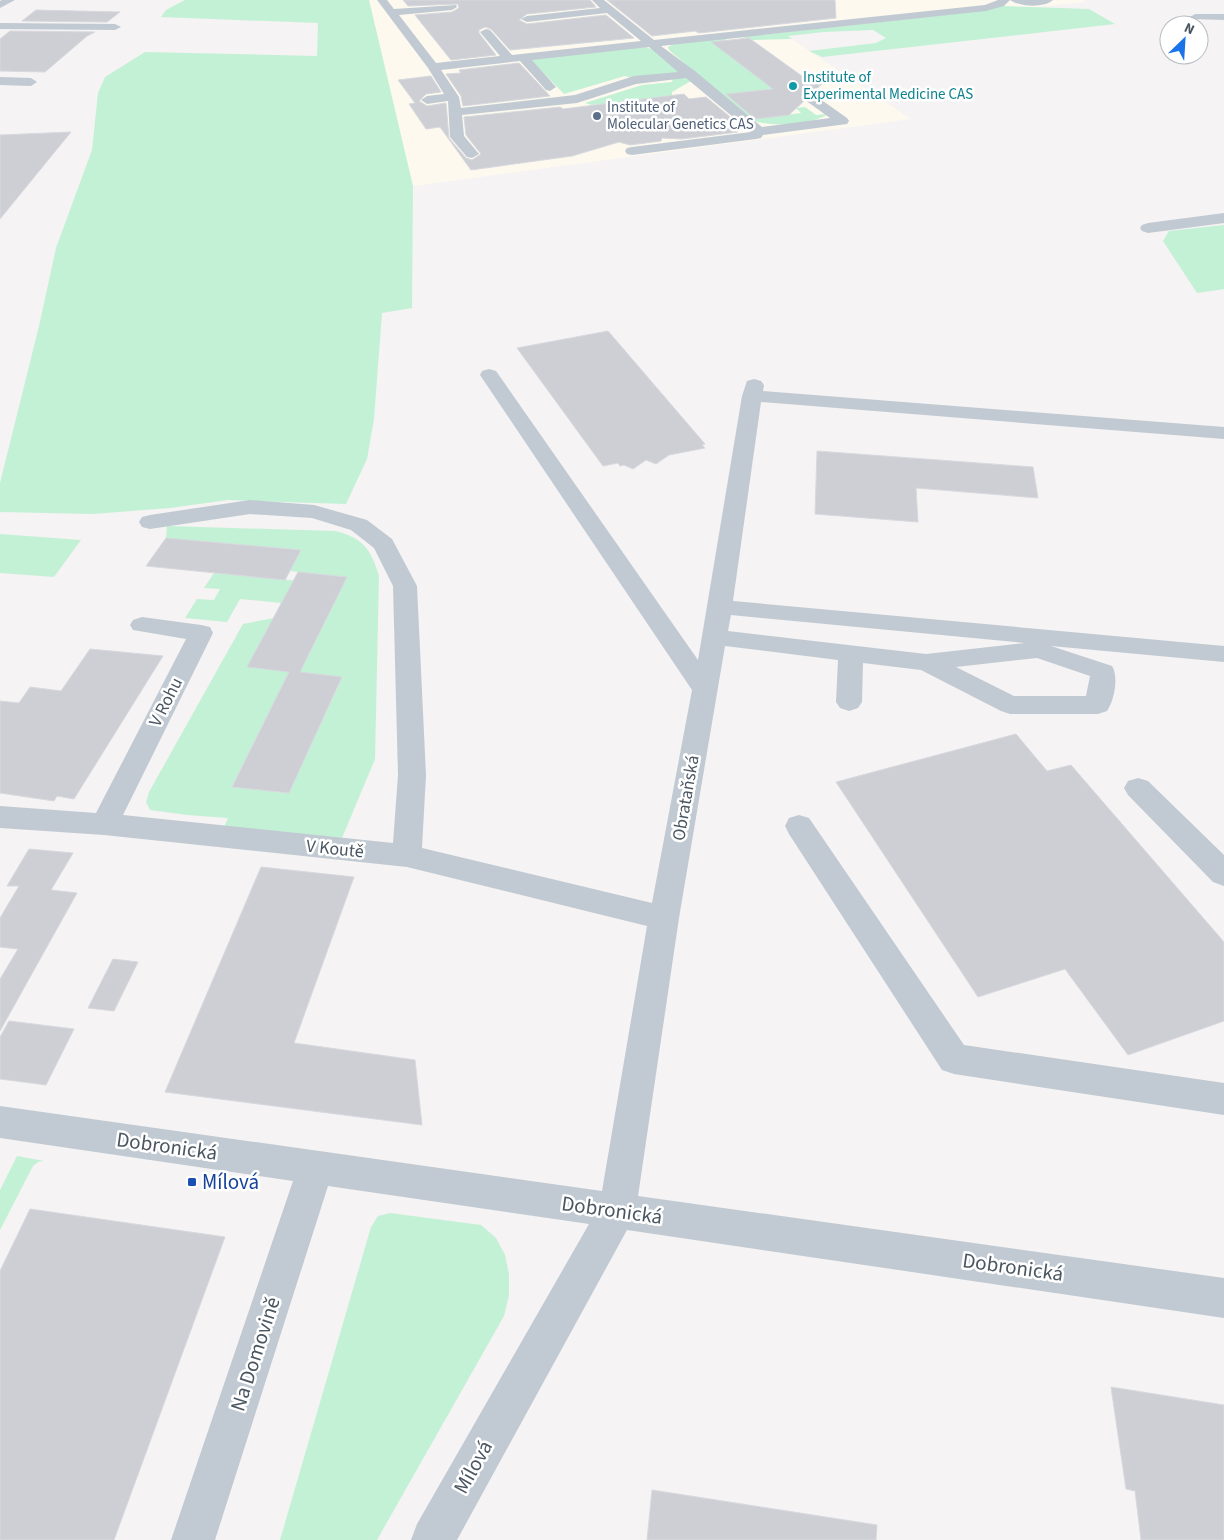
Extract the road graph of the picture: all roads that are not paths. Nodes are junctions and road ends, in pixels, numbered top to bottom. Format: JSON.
{"nodes":[{"id":1,"x":10,"y":0,"type":"edge"},
{"id":2,"x":382,"y":0,"type":"edge"},
{"id":3,"x":597,"y":0,"type":"edge"},
{"id":4,"x":1005,"y":0,"type":"edge"},
{"id":5,"x":1015,"y":0,"type":"edge"},
{"id":6,"x":1048,"y":0,"type":"edge"},
{"id":7,"x":1031,"y":1,"type":"edge"},
{"id":8,"x":0,"y":5,"type":"edge"},
{"id":9,"x":452,"y":7,"type":"dead end"},
{"id":10,"x":879,"y":9,"type":"dead end"},
{"id":11,"x":609,"y":10,"type":"junction"},
{"id":12,"x":392,"y":12,"type":"junction"},
{"id":13,"x":815,"y":16,"type":"dead end"},
{"id":14,"x":895,"y":17,"type":"junction"},
{"id":15,"x":1209,"y":17,"type":"edge"},
{"id":16,"x":1224,"y":17,"type":"edge"},
{"id":17,"x":527,"y":19,"type":"dead end"},
{"id":18,"x":829,"y":24,"type":"junction"},
{"id":19,"x":0,"y":26,"type":"edge"},
{"id":20,"x":115,"y":27,"type":"dead end"},
{"id":21,"x":486,"y":32,"type":"dead end"},
{"id":22,"x":724,"y":36,"type":"junction"},
{"id":23,"x":566,"y":40,"type":"dead end"},
{"id":24,"x":653,"y":43,"type":"junction"},
{"id":25,"x":743,"y":48,"type":"dead end"},
{"id":26,"x":577,"y":51,"type":"junction"},
{"id":27,"x":523,"y":57,"type":"junction"},
{"id":28,"x":509,"y":58,"type":"junction"},
{"id":29,"x":433,"y":67,"type":"junction"},
{"id":30,"x":690,"y":74,"type":"junction"},
{"id":31,"x":0,"y":81,"type":"edge"},
{"id":32,"x":14,"y":82,"type":"junction"},
{"id":33,"x":31,"y":82,"type":"dead end"},
{"id":34,"x":550,"y":87,"type":"dead end"},
{"id":35,"x":4,"y":94,"type":"dead end"},
{"id":36,"x":453,"y":97,"type":"junction"},
{"id":37,"x":809,"y":97,"type":"dead end"},
{"id":38,"x":427,"y":100,"type":"dead end"},
{"id":39,"x":456,"y":112,"type":"junction"},
{"id":40,"x":760,"y":131,"type":"junction"},
{"id":41,"x":632,"y":151,"type":"dead end"},
{"id":42,"x":472,"y":154,"type":"dead end"},
{"id":43,"x":1224,"y":218,"type":"edge"},
{"id":44,"x":1148,"y":228,"type":"dead end"},
{"id":45,"x":489,"y":375,"type":"dead end"},
{"id":46,"x":1224,"y":433,"type":"edge"},
{"id":47,"x":150,"y":522,"type":"dead end"},
{"id":48,"x":720,"y":607,"type":"junction"},
{"id":49,"x":142,"y":625,"type":"dead end"},
{"id":50,"x":715,"y":637,"type":"junction"},
{"id":51,"x":851,"y":653,"type":"junction"},
{"id":52,"x":1224,"y":654,"type":"edge"},
{"id":53,"x":926,"y":662,"type":"junction"},
{"id":54,"x":705,"y":689,"type":"junction"},
{"id":55,"x":849,"y":702,"type":"dead end"},
{"id":56,"x":1138,"y":788,"type":"dead end"},
{"id":57,"x":0,"y":817,"type":"edge"},
{"id":58,"x":104,"y":824,"type":"junction"},
{"id":59,"x":799,"y":826,"type":"dead end"},
{"id":60,"x":407,"y":856,"type":"junction"},
{"id":61,"x":1224,"y":874,"type":"edge"},
{"id":62,"x":664,"y":918,"type":"junction"},
{"id":63,"x":1224,"y":1099,"type":"edge"},
{"id":64,"x":0,"y":1122,"type":"edge"},
{"id":65,"x":315,"y":1167,"type":"junction"},
{"id":66,"x":617,"y":1211,"type":"junction"},
{"id":67,"x":1224,"y":1298,"type":"edge"},
{"id":68,"x":193,"y":1540,"type":"edge"},
{"id":69,"x":433,"y":1540,"type":"edge"}],
"edges":[{"from":1,"to":8,"type":"street"},
{"from":2,"to":12,"type":"street"},
{"from":3,"to":11,"type":"street"},
{"from":4,"to":14,"type":"street"},
{"from":5,"to":7,"type":"street"},
{"from":6,"to":7,"type":"street"},
{"from":9,"to":12,"type":"street"},
{"from":10,"to":14,"type":"street"},
{"from":11,"to":17,"type":"street"},
{"from":11,"to":24,"type":"street"},
{"from":12,"to":29,"type":"street"},
{"from":13,"to":18,"type":"street"},
{"from":14,"to":18,"type":"street"},
{"from":15,"to":16,"type":"street"},
{"from":18,"to":22,"type":"street"},
{"from":19,"to":20,"type":"street"},
{"from":21,"to":28,"type":"street"},
{"from":22,"to":24,"type":"street"},
{"from":22,"to":25,"type":"street"},
{"from":23,"to":26,"type":"street"},
{"from":24,"to":26,"type":"street"},
{"from":24,"to":30,"type":"street"},
{"from":26,"to":27,"type":"street"},
{"from":27,"to":28,"type":"street"},
{"from":27,"to":34,"type":"street"},
{"from":28,"to":29,"type":"street"},
{"from":29,"to":36,"type":"street"},
{"from":30,"to":39,"type":"street"},
{"from":30,"to":40,"type":"street"},
{"from":31,"to":32,"type":"street"},
{"from":32,"to":33,"type":"street"},
{"from":32,"to":35,"type":"street"},
{"from":36,"to":38,"type":"street"},
{"from":36,"to":39,"type":"street"},
{"from":37,"to":40,"type":"street"},
{"from":39,"to":42,"type":"street"},
{"from":40,"to":41,"type":"street"},
{"from":43,"to":44,"type":"street"},
{"from":45,"to":54,"type":"street"},
{"from":46,"to":48,"type":"street","name":"Obrataňská"},
{"from":47,"to":60,"type":"street"},
{"from":48,"to":50,"type":"street","name":"Obrataňská"},
{"from":48,"to":52,"type":"street"},
{"from":49,"to":58,"type":"street","name":"V Rohu"},
{"from":50,"to":51,"type":"street"},
{"from":50,"to":54,"type":"street","name":"Obrataňská"},
{"from":51,"to":53,"type":"street"},
{"from":51,"to":55,"type":"street"},
{"from":53,"to":53,"type":"street"},
{"from":54,"to":62,"type":"street","name":"Obrataňská"},
{"from":56,"to":61,"type":"street"},
{"from":57,"to":58,"type":"street","name":"V Koutě"},
{"from":58,"to":60,"type":"street","name":"V Koutě"},
{"from":59,"to":63,"type":"street"},
{"from":60,"to":62,"type":"street","name":"V Koutě"},
{"from":62,"to":66,"type":"street","name":"Obrataňská"},
{"from":64,"to":65,"type":"street","name":"Dobronická"},
{"from":65,"to":66,"type":"street","name":"Dobronická"},
{"from":65,"to":68,"type":"street","name":"Na Domovině"},
{"from":66,"to":67,"type":"street","name":"Dobronická"},
{"from":66,"to":69,"type":"street","name":"Mílová"}]}
